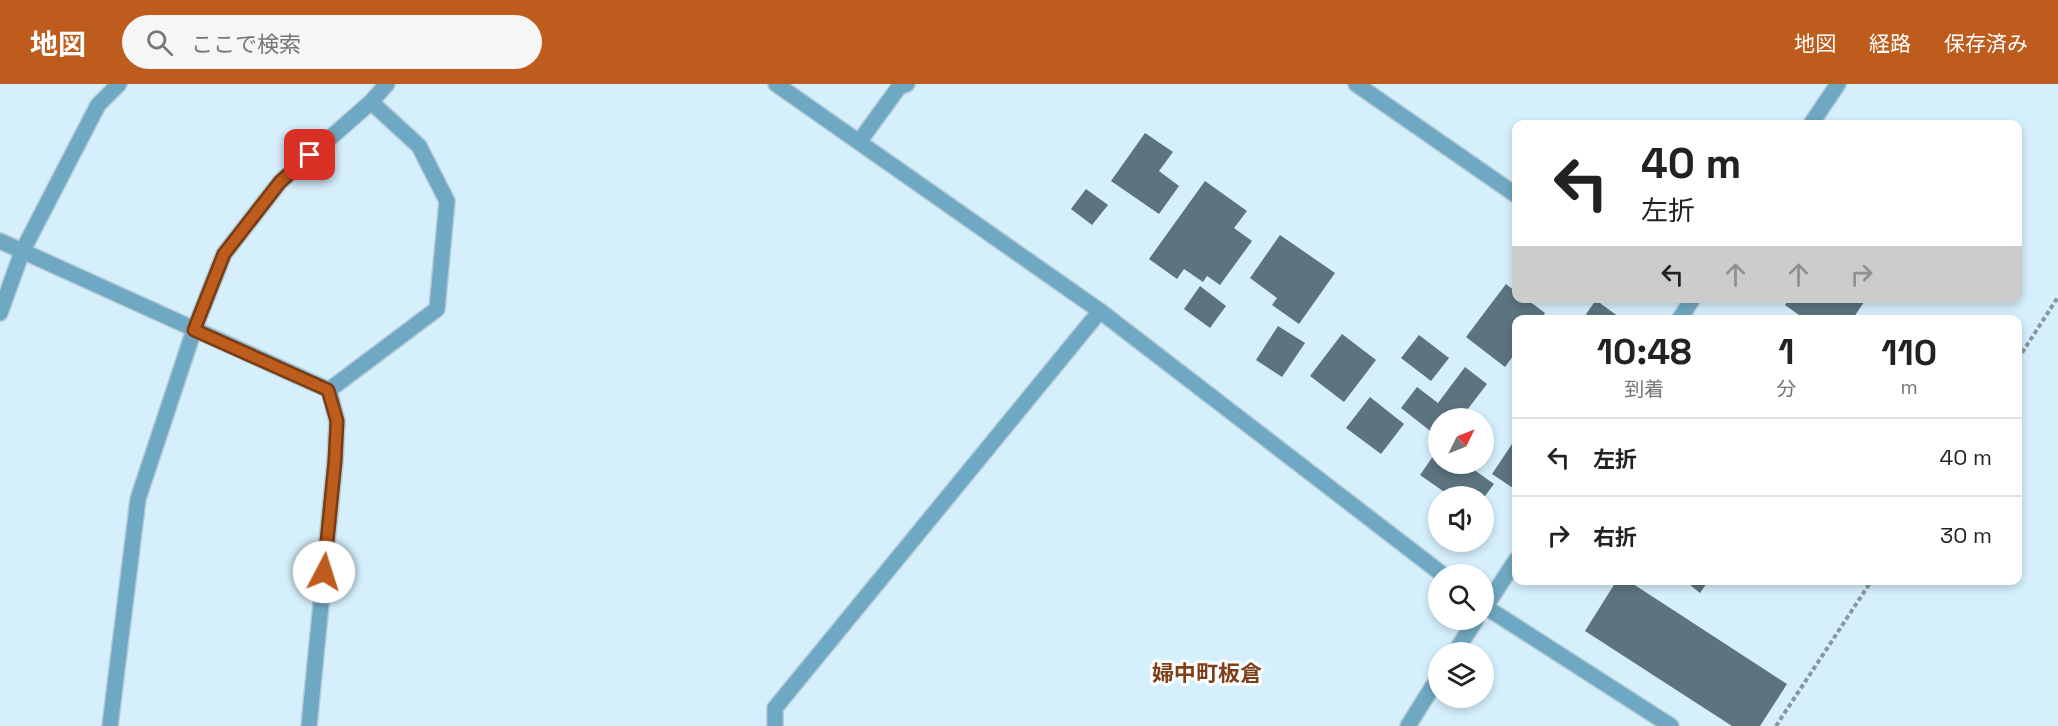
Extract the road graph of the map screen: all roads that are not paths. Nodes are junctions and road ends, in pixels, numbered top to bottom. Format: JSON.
{"nodes":[{"id":1,"x":119,"y":84,"type":"edge"},
{"id":2,"x":387,"y":84,"type":"edge"},
{"id":3,"x":776,"y":84,"type":"edge"},
{"id":4,"x":907,"y":84,"type":"edge"},
{"id":5,"x":1356,"y":84,"type":"edge"},
{"id":6,"x":1838,"y":84,"type":"edge"},
{"id":7,"x":370,"y":102,"type":"junction"},
{"id":8,"x":1814,"y":120,"type":"edge"},
{"id":9,"x":859,"y":142,"type":"junction"},
{"id":10,"x":1512,"y":192,"type":"edge"},
{"id":11,"x":0,"y":241,"type":"edge"},
{"id":12,"x":22,"y":252,"type":"junction"},
{"id":13,"x":1100,"y":311,"type":"junction"},
{"id":14,"x":0,"y":313,"type":"edge"},
{"id":15,"x":194,"y":330,"type":"junction"},
{"id":16,"x":328,"y":390,"type":"junction"},
{"id":17,"x":1429,"y":564,"type":"edge"},
{"id":18,"x":1512,"y":566,"type":"edge"},
{"id":19,"x":1494,"y":592,"type":"edge"},
{"id":20,"x":1494,"y":617,"type":"edge"},
{"id":21,"x":1428,"y":694,"type":"edge"},
{"id":22,"x":110,"y":726,"type":"edge"},
{"id":23,"x":309,"y":726,"type":"edge"},
{"id":24,"x":775,"y":726,"type":"edge"},
{"id":25,"x":1408,"y":726,"type":"edge"},
{"id":26,"x":1671,"y":726,"type":"edge"}],
"edges":[{"from":1,"to":12,"type":"street"},
{"from":2,"to":7,"type":"street"},
{"from":3,"to":9,"type":"street"},
{"from":4,"to":9,"type":"street"},
{"from":5,"to":10,"type":"street"},
{"from":6,"to":8,"type":"street"},
{"from":7,"to":15,"type":"street"},
{"from":7,"to":16,"type":"street"},
{"from":9,"to":13,"type":"street"},
{"from":11,"to":12,"type":"street"},
{"from":12,"to":14,"type":"street"},
{"from":12,"to":15,"type":"street"},
{"from":13,"to":17,"type":"street"},
{"from":13,"to":24,"type":"street"},
{"from":15,"to":16,"type":"street"},
{"from":15,"to":22,"type":"street"},
{"from":16,"to":23,"type":"street"},
{"from":18,"to":19,"type":"street"},
{"from":20,"to":26,"type":"street"},
{"from":21,"to":25,"type":"street"}]}
